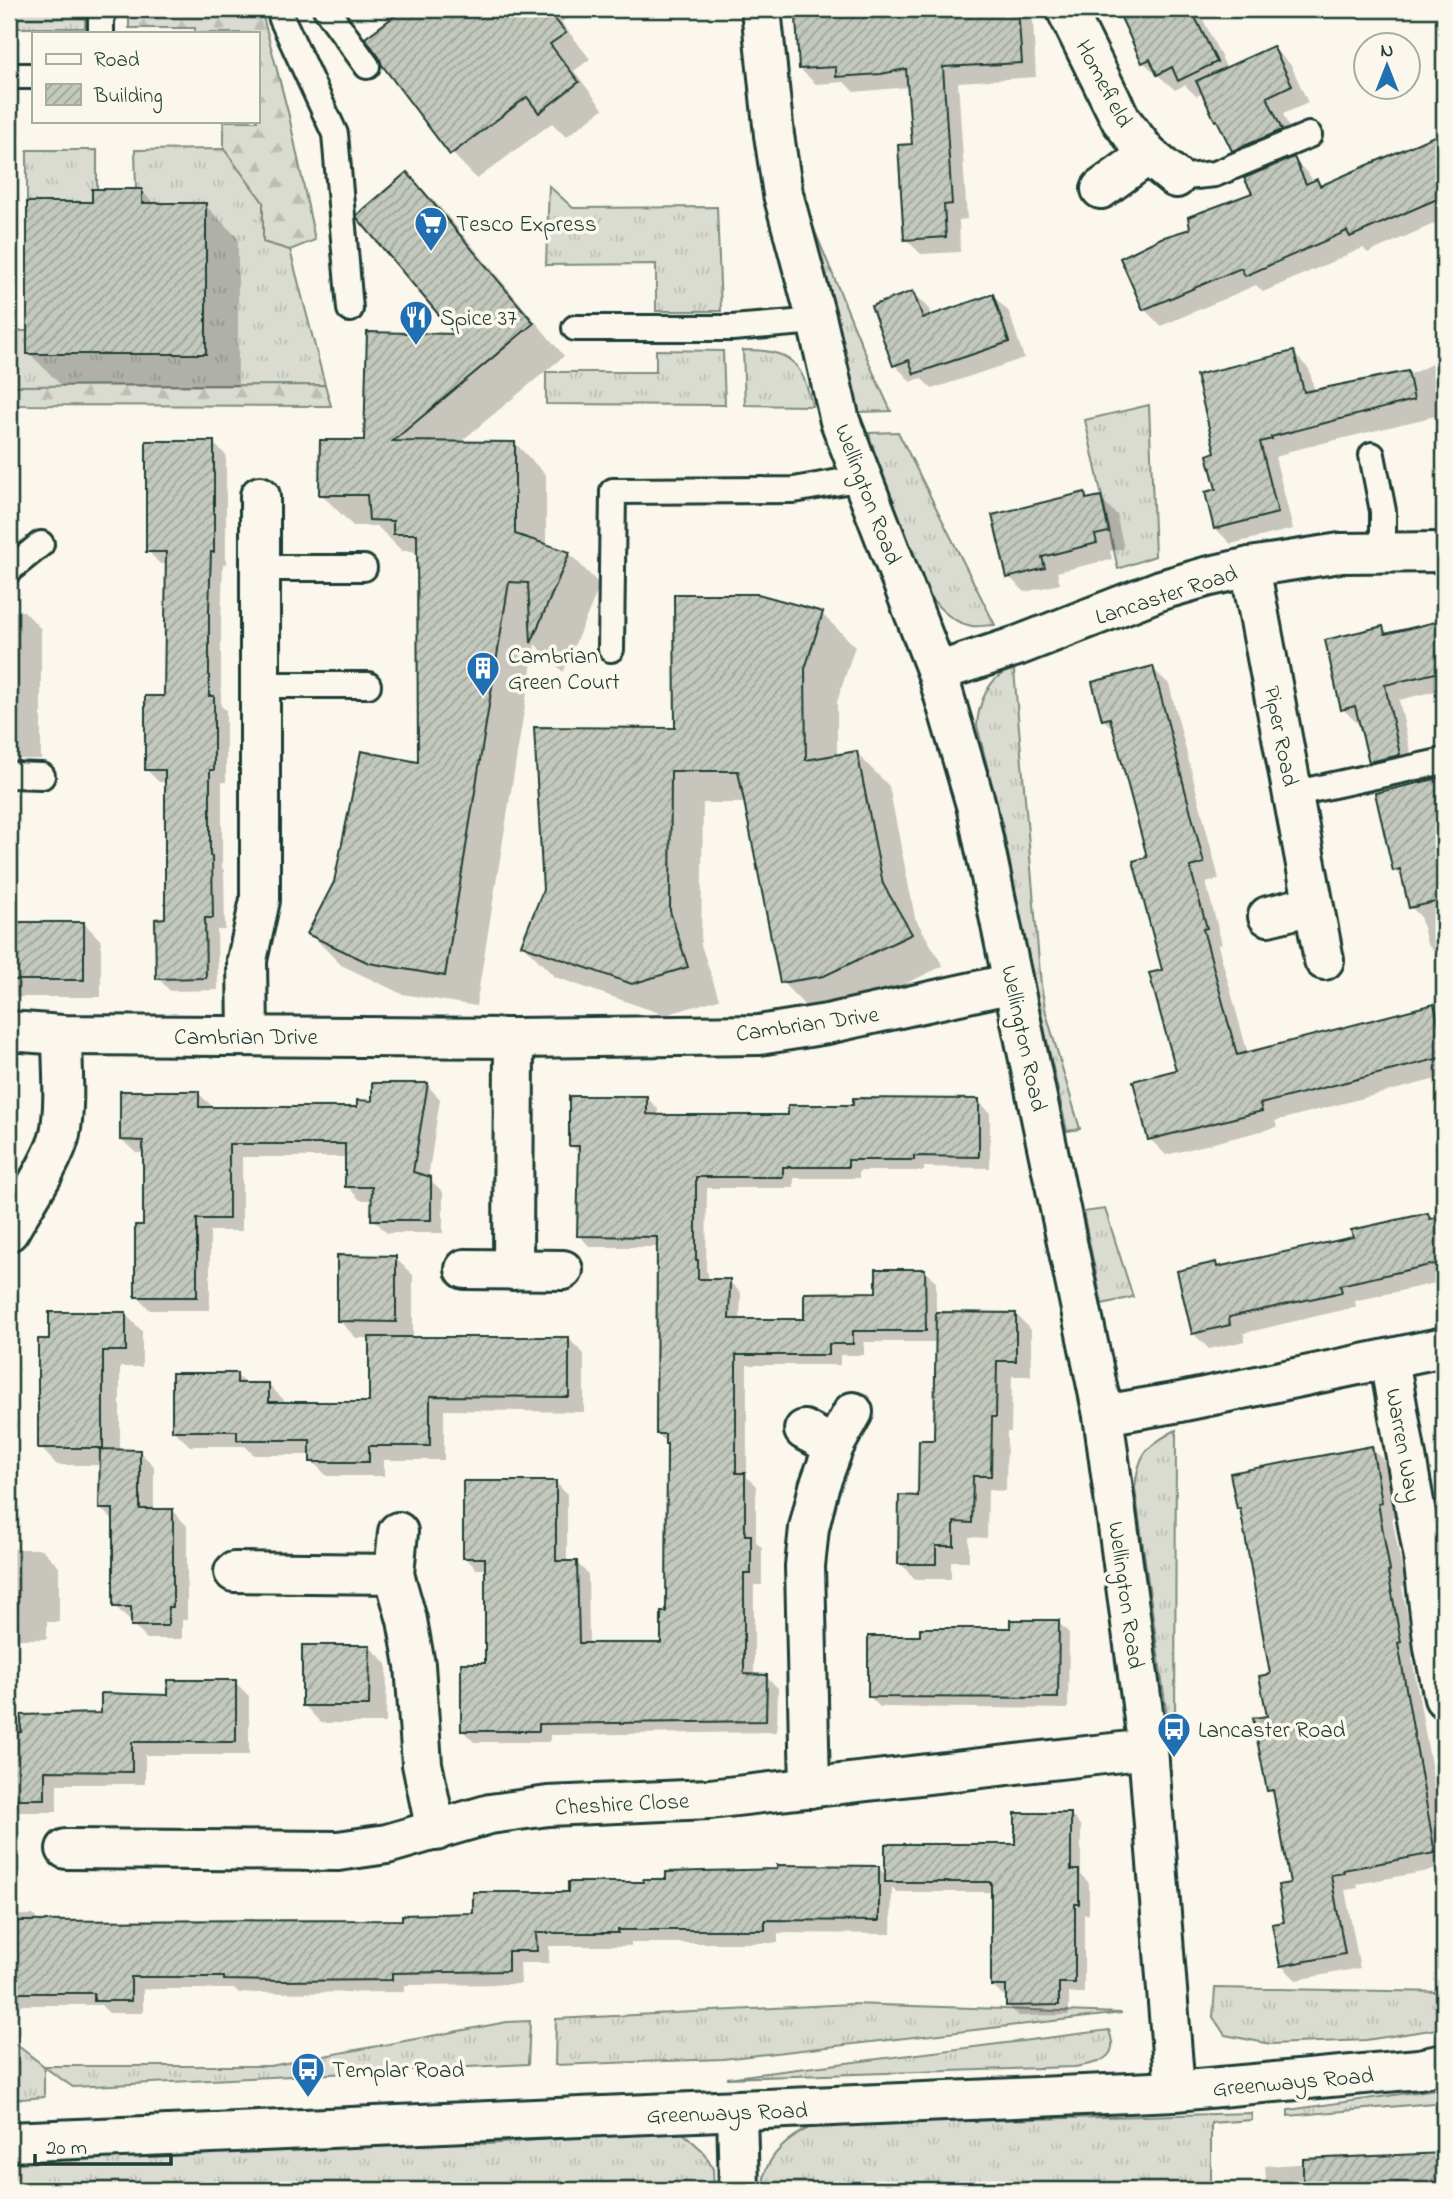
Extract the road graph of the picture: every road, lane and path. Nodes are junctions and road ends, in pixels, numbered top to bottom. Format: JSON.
{"nodes":[{"id":1,"x":105,"y":9,"type":"edge"},
{"id":2,"x":279,"y":9,"type":"edge"},
{"id":3,"x":326,"y":9,"type":"edge"},
{"id":4,"x":761,"y":9,"type":"edge"},
{"id":5,"x":1066,"y":9,"type":"edge"},
{"id":6,"x":102,"y":32,"type":"edge"},
{"id":7,"x":367,"y":66,"type":"dead end"},
{"id":8,"x":9,"y":76,"type":"edge"},
{"id":9,"x":32,"y":76,"type":"edge"},
{"id":10,"x":1309,"y":135,"type":"dead end"},
{"id":11,"x":1162,"y":167,"type":"junction"},
{"id":12,"x":1101,"y":190,"type":"dead end"},
{"id":13,"x":350,"y":309,"type":"dead end"},
{"id":14,"x":817,"y":321,"type":"junction"},
{"id":15,"x":575,"y":328,"type":"dead end"},
{"id":16,"x":1372,"y":454,"type":"dead end"},
{"id":17,"x":862,"y":478,"type":"junction"},
{"id":18,"x":260,"y":496,"type":"dead end"},
{"id":19,"x":41,"y":544,"type":"dead end"},
{"id":20,"x":1383,"y":552,"type":"junction"},
{"id":21,"x":1444,"y":552,"type":"edge"},
{"id":22,"x":1250,"y":567,"type":"junction"},
{"id":23,"x":260,"y":568,"type":"junction"},
{"id":24,"x":364,"y":568,"type":"dead end"},
{"id":25,"x":9,"y":570,"type":"edge"},
{"id":26,"x":611,"y":649,"type":"dead end"},
{"id":27,"x":937,"y":673,"type":"junction"},
{"id":28,"x":260,"y":685,"type":"junction"},
{"id":29,"x":368,"y":685,"type":"dead end"},
{"id":30,"x":1444,"y":761,"type":"edge"},
{"id":31,"x":9,"y":775,"type":"edge"},
{"id":32,"x":42,"y":776,"type":"dead end"},
{"id":33,"x":1292,"y":794,"type":"junction"},
{"id":34,"x":1313,"y":905,"type":"junction"},
{"id":35,"x":1268,"y":916,"type":"dead end"},
{"id":36,"x":1324,"y":960,"type":"dead end"},
{"id":37,"x":1013,"y":983,"type":"junction"},
{"id":38,"x":9,"y":1031,"type":"edge"},
{"id":39,"x":62,"y":1035,"type":"junction"},
{"id":40,"x":248,"y":1035,"type":"junction"},
{"id":41,"x":514,"y":1038,"type":"junction"},
{"id":42,"x":9,"y":1231,"type":"edge"},
{"id":43,"x":465,"y":1269,"type":"dead end"},
{"id":44,"x":513,"y":1270,"type":"junction"},
{"id":45,"x":563,"y":1270,"type":"dead end"},
{"id":46,"x":1444,"y":1347,"type":"edge"},
{"id":47,"x":1389,"y":1359,"type":"junction"},
{"id":48,"x":853,"y":1412,"type":"dead end"},
{"id":49,"x":1103,"y":1415,"type":"junction"},
{"id":50,"x":398,"y":1531,"type":"dead end"},
{"id":51,"x":234,"y":1572,"type":"dead end"},
{"id":52,"x":394,"y":1574,"type":"junction"},
{"id":53,"x":1444,"y":1698,"type":"edge"},
{"id":54,"x":1148,"y":1749,"type":"junction"},
{"id":55,"x":810,"y":1788,"type":"junction"},
{"id":56,"x":436,"y":1831,"type":"junction"},
{"id":57,"x":66,"y":1849,"type":"dead end"},
{"id":58,"x":1444,"y":2064,"type":"edge"},
{"id":59,"x":1175,"y":2091,"type":"junction"},
{"id":60,"x":737,"y":2112,"type":"junction"},
{"id":61,"x":9,"y":2143,"type":"edge"},
{"id":62,"x":739,"y":2190,"type":"edge"}],
"edges":[{"from":1,"to":6,"type":"lane"},
{"from":2,"to":13,"type":"lane"},
{"from":3,"to":7,"type":"lane"},
{"from":4,"to":14,"type":"street","name":"Wellington Road"},
{"from":5,"to":11,"type":"street","name":"Homefield"},
{"from":8,"to":9,"type":"lane"},
{"from":10,"to":11,"type":"lane"},
{"from":11,"to":12,"type":"street"},
{"from":14,"to":15,"type":"lane"},
{"from":14,"to":17,"type":"street","name":"Wellington Road"},
{"from":16,"to":20,"type":"lane"},
{"from":17,"to":26,"type":"lane"},
{"from":17,"to":27,"type":"street","name":"Wellington Road"},
{"from":18,"to":23,"type":"street"},
{"from":19,"to":25,"type":"lane"},
{"from":20,"to":21,"type":"street","name":"Lancaster Road"},
{"from":20,"to":22,"type":"street","name":"Lancaster Road"},
{"from":22,"to":27,"type":"street","name":"Lancaster Road"},
{"from":22,"to":33,"type":"street","name":"Piper Road"},
{"from":23,"to":24,"type":"lane"},
{"from":23,"to":28,"type":"street"},
{"from":27,"to":37,"type":"street","name":"Wellington Road"},
{"from":28,"to":29,"type":"lane"},
{"from":28,"to":40,"type":"street"},
{"from":30,"to":33,"type":"lane"},
{"from":31,"to":32,"type":"lane"},
{"from":33,"to":34,"type":"street","name":"Piper Road"},
{"from":34,"to":35,"type":"street"},
{"from":34,"to":36,"type":"street","name":"Piper Road"},
{"from":37,"to":41,"type":"street","name":"Cambrian Drive"},
{"from":37,"to":49,"type":"street","name":"Wellington Road"},
{"from":38,"to":39,"type":"street","name":"Cambrian Drive"},
{"from":39,"to":40,"type":"street","name":"Cambrian Drive"},
{"from":39,"to":42,"type":"street"},
{"from":40,"to":41,"type":"street","name":"Cambrian Drive"},
{"from":41,"to":44,"type":"street"},
{"from":43,"to":44,"type":"street"},
{"from":44,"to":45,"type":"street"},
{"from":46,"to":47,"type":"street"},
{"from":47,"to":49,"type":"street"},
{"from":47,"to":53,"type":"street","name":"Warren Way"},
{"from":48,"to":55,"type":"street"},
{"from":49,"to":54,"type":"street","name":"Wellington Road"},
{"from":50,"to":52,"type":"street"},
{"from":51,"to":52,"type":"street"},
{"from":52,"to":56,"type":"street"},
{"from":54,"to":55,"type":"street","name":"Cheshire Close"},
{"from":54,"to":59,"type":"street","name":"Wellington Road"},
{"from":55,"to":56,"type":"street","name":"Cheshire Close"},
{"from":56,"to":57,"type":"street","name":"Cheshire Close"},
{"from":58,"to":59,"type":"street","name":"Greenways Road"},
{"from":59,"to":60,"type":"street","name":"Greenways Road"},
{"from":60,"to":61,"type":"street","name":"Greenways Road"},
{"from":60,"to":62,"type":"street"}]}
